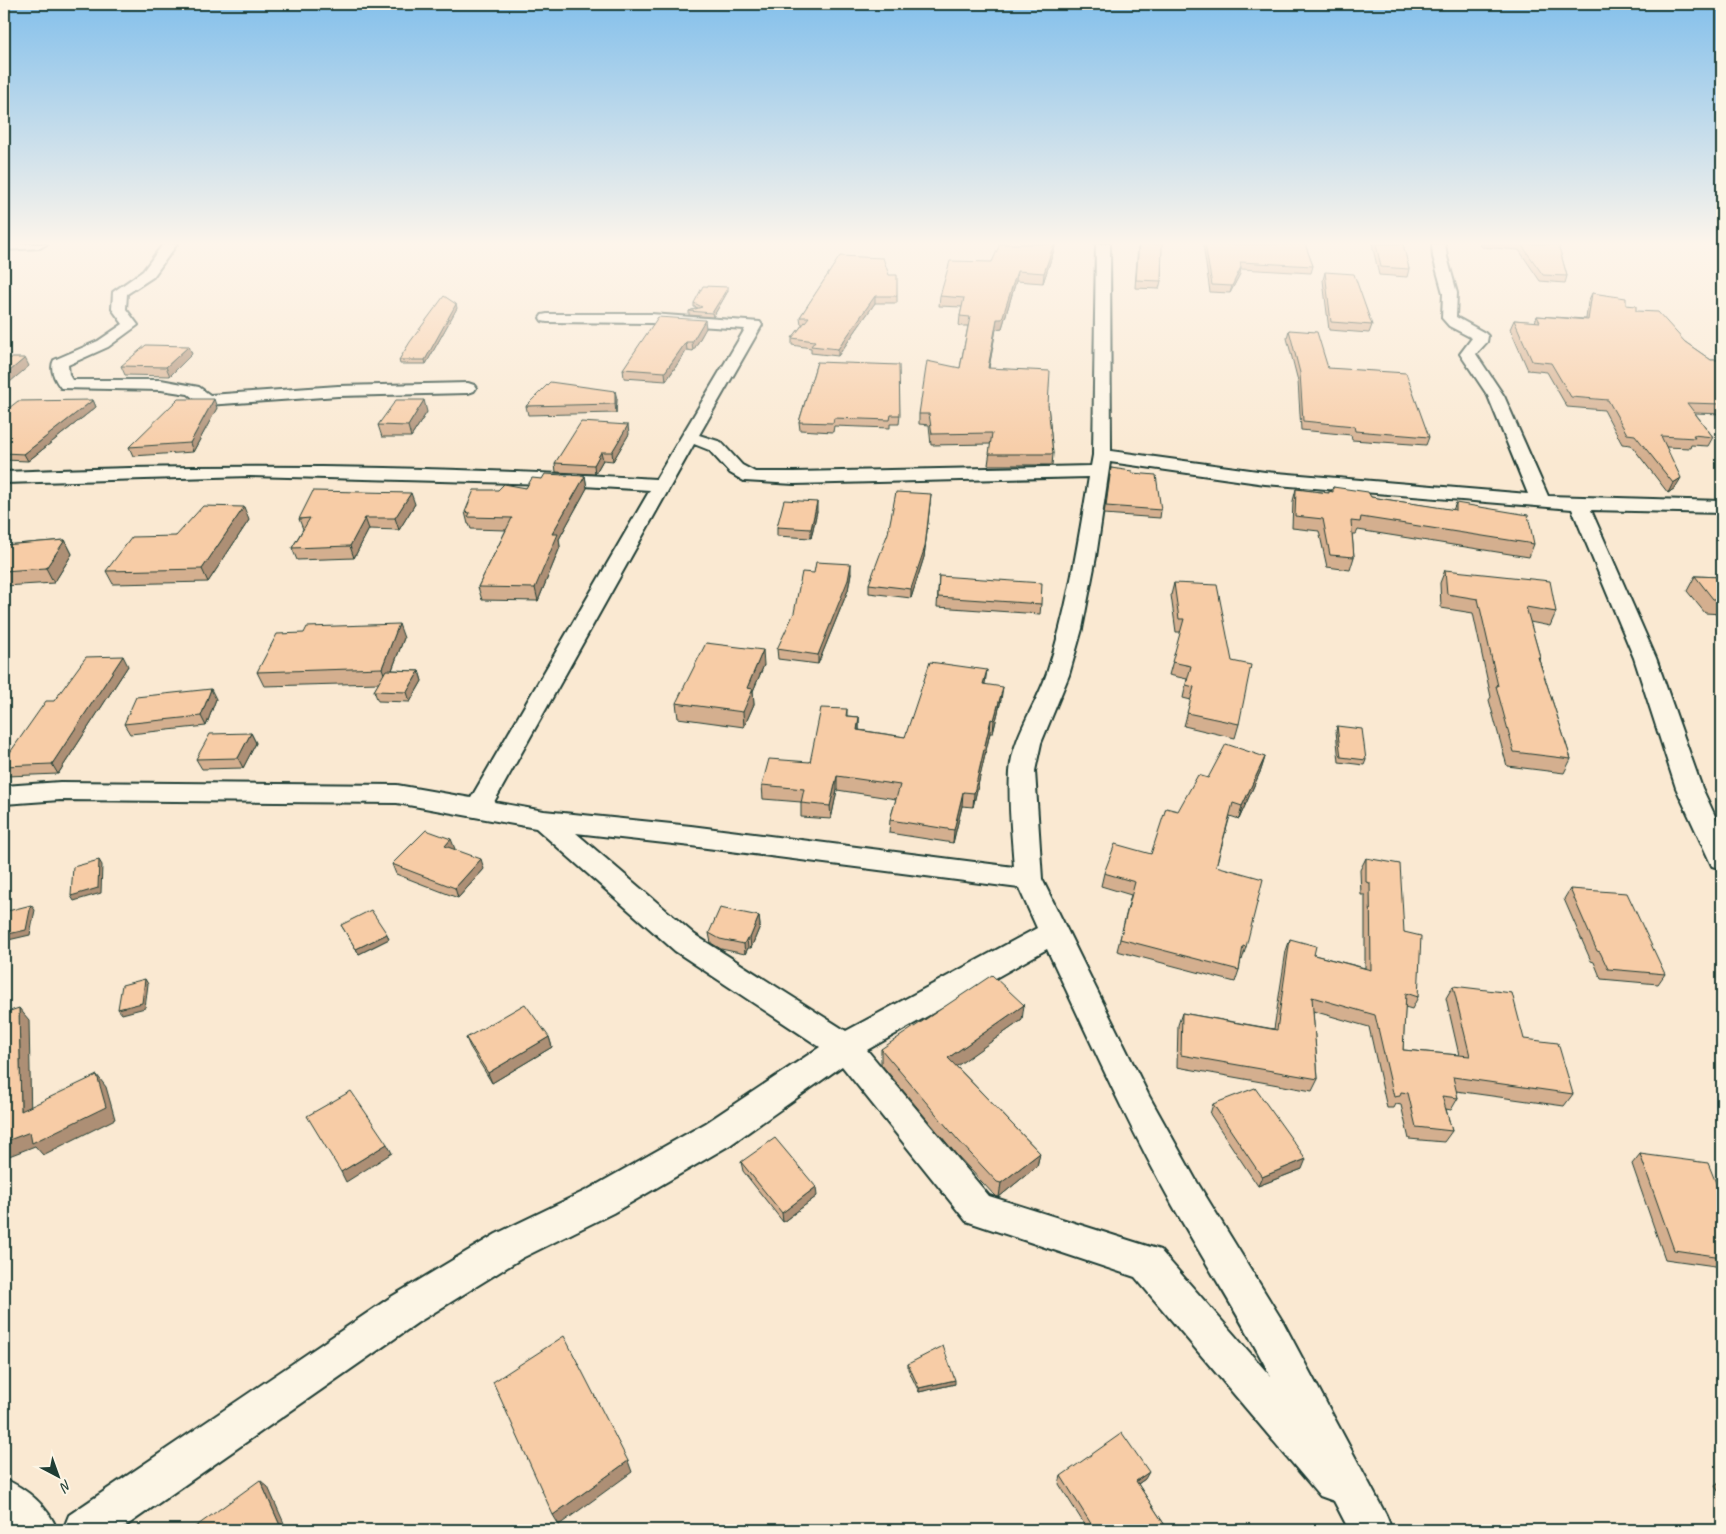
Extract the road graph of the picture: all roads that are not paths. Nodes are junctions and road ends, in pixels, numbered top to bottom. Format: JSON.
{"nodes":[{"id":1,"x":124,"y":316,"type":"edge"},
{"id":2,"x":1103,"y":316,"type":"edge"},
{"id":3,"x":1449,"y":316,"type":"edge"},
{"id":4,"x":547,"y":318,"type":"dead end"},
{"id":5,"x":468,"y":388,"type":"dead end"},
{"id":6,"x":689,"y":436,"type":"junction"},
{"id":7,"x":1100,"y":463,"type":"junction"},
{"id":8,"x":4,"y":477,"type":"edge"},
{"id":9,"x":661,"y":485,"type":"junction"},
{"id":10,"x":1541,"y":502,"type":"junction"},
{"id":11,"x":1579,"y":504,"type":"junction"},
{"id":12,"x":1722,"y":507,"type":"edge"},
{"id":13,"x":4,"y":795,"type":"edge"},
{"id":14,"x":478,"y":808,"type":"junction"},
{"id":15,"x":544,"y":820,"type":"junction"},
{"id":16,"x":1722,"y":859,"type":"edge"},
{"id":17,"x":1028,"y":879,"type":"junction"},
{"id":18,"x":1054,"y":932,"type":"junction"},
{"id":19,"x":845,"y":1047,"type":"junction"},
{"id":20,"x":4,"y":1500,"type":"edge"},
{"id":21,"x":1367,"y":1522,"type":"edge"},
{"id":22,"x":36,"y":1530,"type":"edge"},
{"id":23,"x":84,"y":1530,"type":"edge"}],
"edges":[{"from":1,"to":5,"type":"street"},
{"from":2,"to":7,"type":"street"},
{"from":3,"to":10,"type":"street"},
{"from":4,"to":6,"type":"street"},
{"from":6,"to":7,"type":"street"},
{"from":6,"to":9,"type":"street"},
{"from":7,"to":10,"type":"street"},
{"from":7,"to":17,"type":"street"},
{"from":8,"to":9,"type":"street"},
{"from":9,"to":14,"type":"street"},
{"from":10,"to":11,"type":"street"},
{"from":11,"to":12,"type":"street"},
{"from":11,"to":16,"type":"street"},
{"from":13,"to":14,"type":"street"},
{"from":14,"to":15,"type":"street"},
{"from":15,"to":17,"type":"street"},
{"from":15,"to":19,"type":"street"},
{"from":17,"to":18,"type":"street"},
{"from":18,"to":19,"type":"street"},
{"from":18,"to":21,"type":"street"},
{"from":19,"to":21,"type":"street"},
{"from":19,"to":23,"type":"street"},
{"from":20,"to":22,"type":"street"}]}
